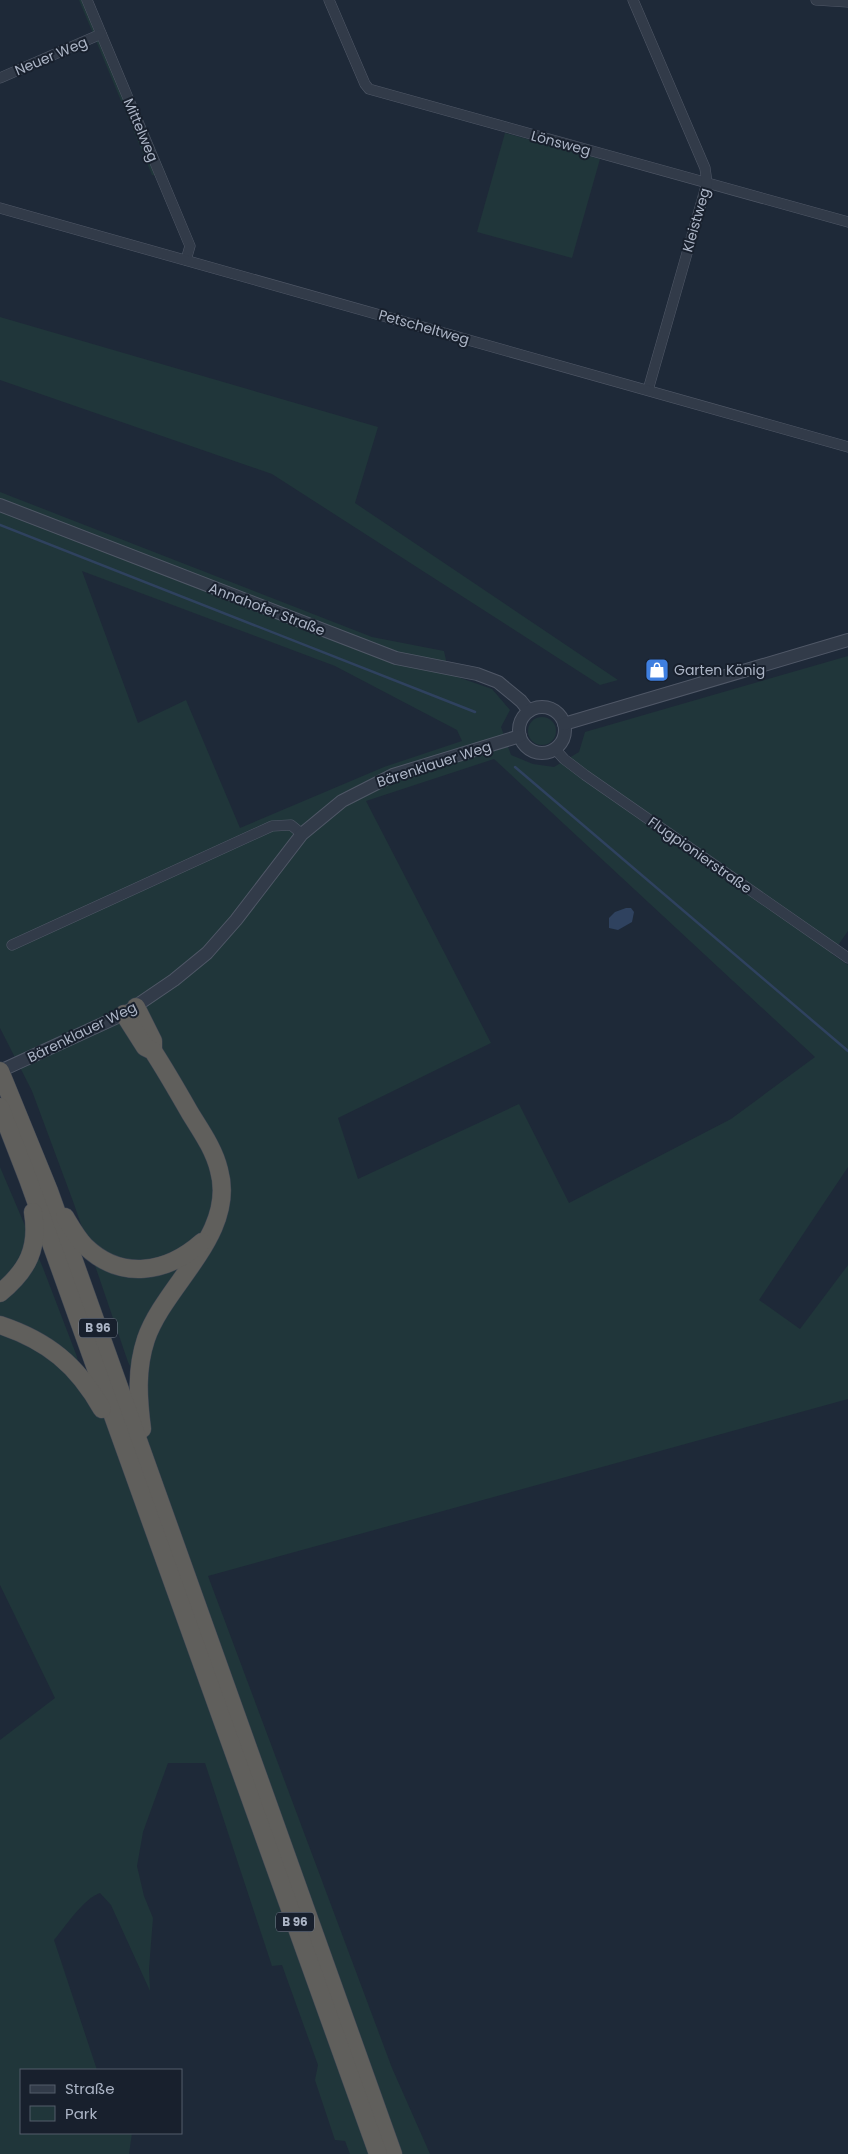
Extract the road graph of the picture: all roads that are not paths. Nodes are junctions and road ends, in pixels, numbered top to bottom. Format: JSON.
{"nodes":[{"id":1,"x":87,"y":0,"type":"edge"},
{"id":2,"x":329,"y":0,"type":"edge"},
{"id":3,"x":633,"y":0,"type":"edge"},
{"id":4,"x":816,"y":0,"type":"edge"},
{"id":5,"x":848,"y":2,"type":"edge"},
{"id":6,"x":101,"y":34,"type":"junction"},
{"id":7,"x":0,"y":78,"type":"edge"},
{"id":8,"x":707,"y":183,"type":"junction"},
{"id":9,"x":0,"y":208,"type":"edge"},
{"id":10,"x":848,"y":222,"type":"edge"},
{"id":11,"x":186,"y":260,"type":"junction"},
{"id":12,"x":648,"y":390,"type":"junction"},
{"id":13,"x":848,"y":448,"type":"edge"},
{"id":14,"x":0,"y":505,"type":"edge"},
{"id":15,"x":848,"y":640,"type":"edge"},
{"id":16,"x":530,"y":711,"type":"junction"},
{"id":17,"x":564,"y":724,"type":"junction"},
{"id":18,"x":520,"y":736,"type":"junction"},
{"id":19,"x":555,"y":749,"type":"junction"},
{"id":20,"x":302,"y":834,"type":"junction"},
{"id":21,"x":12,"y":945,"type":"dead end"},
{"id":22,"x":848,"y":958,"type":"edge"},
{"id":23,"x":130,"y":1010,"type":"junction"},
{"id":24,"x":0,"y":1071,"type":"edge"},
{"id":25,"x":0,"y":1107,"type":"edge"},
{"id":26,"x":28,"y":1179,"type":"junction"},
{"id":27,"x":49,"y":1192,"type":"junction"},
{"id":28,"x":208,"y":1236,"type":"junction"},
{"id":29,"x":0,"y":1293,"type":"edge"},
{"id":30,"x":0,"y":1325,"type":"edge"},
{"id":31,"x":125,"y":1449,"type":"junction"},
{"id":32,"x":147,"y":1464,"type":"junction"},
{"id":33,"x":378,"y":2154,"type":"edge"},
{"id":34,"x":393,"y":2154,"type":"edge"}],
"edges":[{"from":1,"to":6,"type":"street","name":"Mittelweg"},
{"from":2,"to":8,"type":"street","name":"Lönsweg"},
{"from":3,"to":8,"type":"street","name":"Kleistweg"},
{"from":4,"to":5,"type":"street"},
{"from":6,"to":7,"type":"street","name":"Neuer Weg"},
{"from":6,"to":11,"type":"street","name":"Mittelweg"},
{"from":8,"to":10,"type":"street","name":"Lönsweg"},
{"from":8,"to":12,"type":"street","name":"Kleistweg"},
{"from":9,"to":11,"type":"street","name":"Petscheltweg"},
{"from":11,"to":12,"type":"street","name":"Petscheltweg"},
{"from":12,"to":13,"type":"street","name":"Petscheltweg"},
{"from":14,"to":16,"type":"street","name":"Annahofer Straße"},
{"from":15,"to":17,"type":"street"},
{"from":16,"to":17,"type":"street"},
{"from":16,"to":18,"type":"street"},
{"from":17,"to":19,"type":"street"},
{"from":18,"to":19,"type":"street"},
{"from":18,"to":20,"type":"street","name":"Bärenklauer Weg"},
{"from":19,"to":22,"type":"street","name":"Flugpionierstraße"},
{"from":20,"to":21,"type":"street"},
{"from":20,"to":23,"type":"street","name":"Bärenklauer Weg"},
{"from":23,"to":24,"type":"street","name":"Bärenklauer Weg"},
{"from":23,"to":28,"type":"highway"},
{"from":24,"to":27,"type":"highway","number":"B 96"},
{"from":25,"to":26,"type":"highway","number":"B 96"},
{"from":26,"to":29,"type":"highway"},
{"from":26,"to":31,"type":"highway","number":"B 96"},
{"from":27,"to":28,"type":"highway"},
{"from":27,"to":32,"type":"highway","number":"B 96"},
{"from":28,"to":32,"type":"highway"},
{"from":30,"to":31,"type":"highway"},
{"from":31,"to":33,"type":"highway","number":"B 96"},
{"from":32,"to":34,"type":"highway","number":"B 96"}]}
